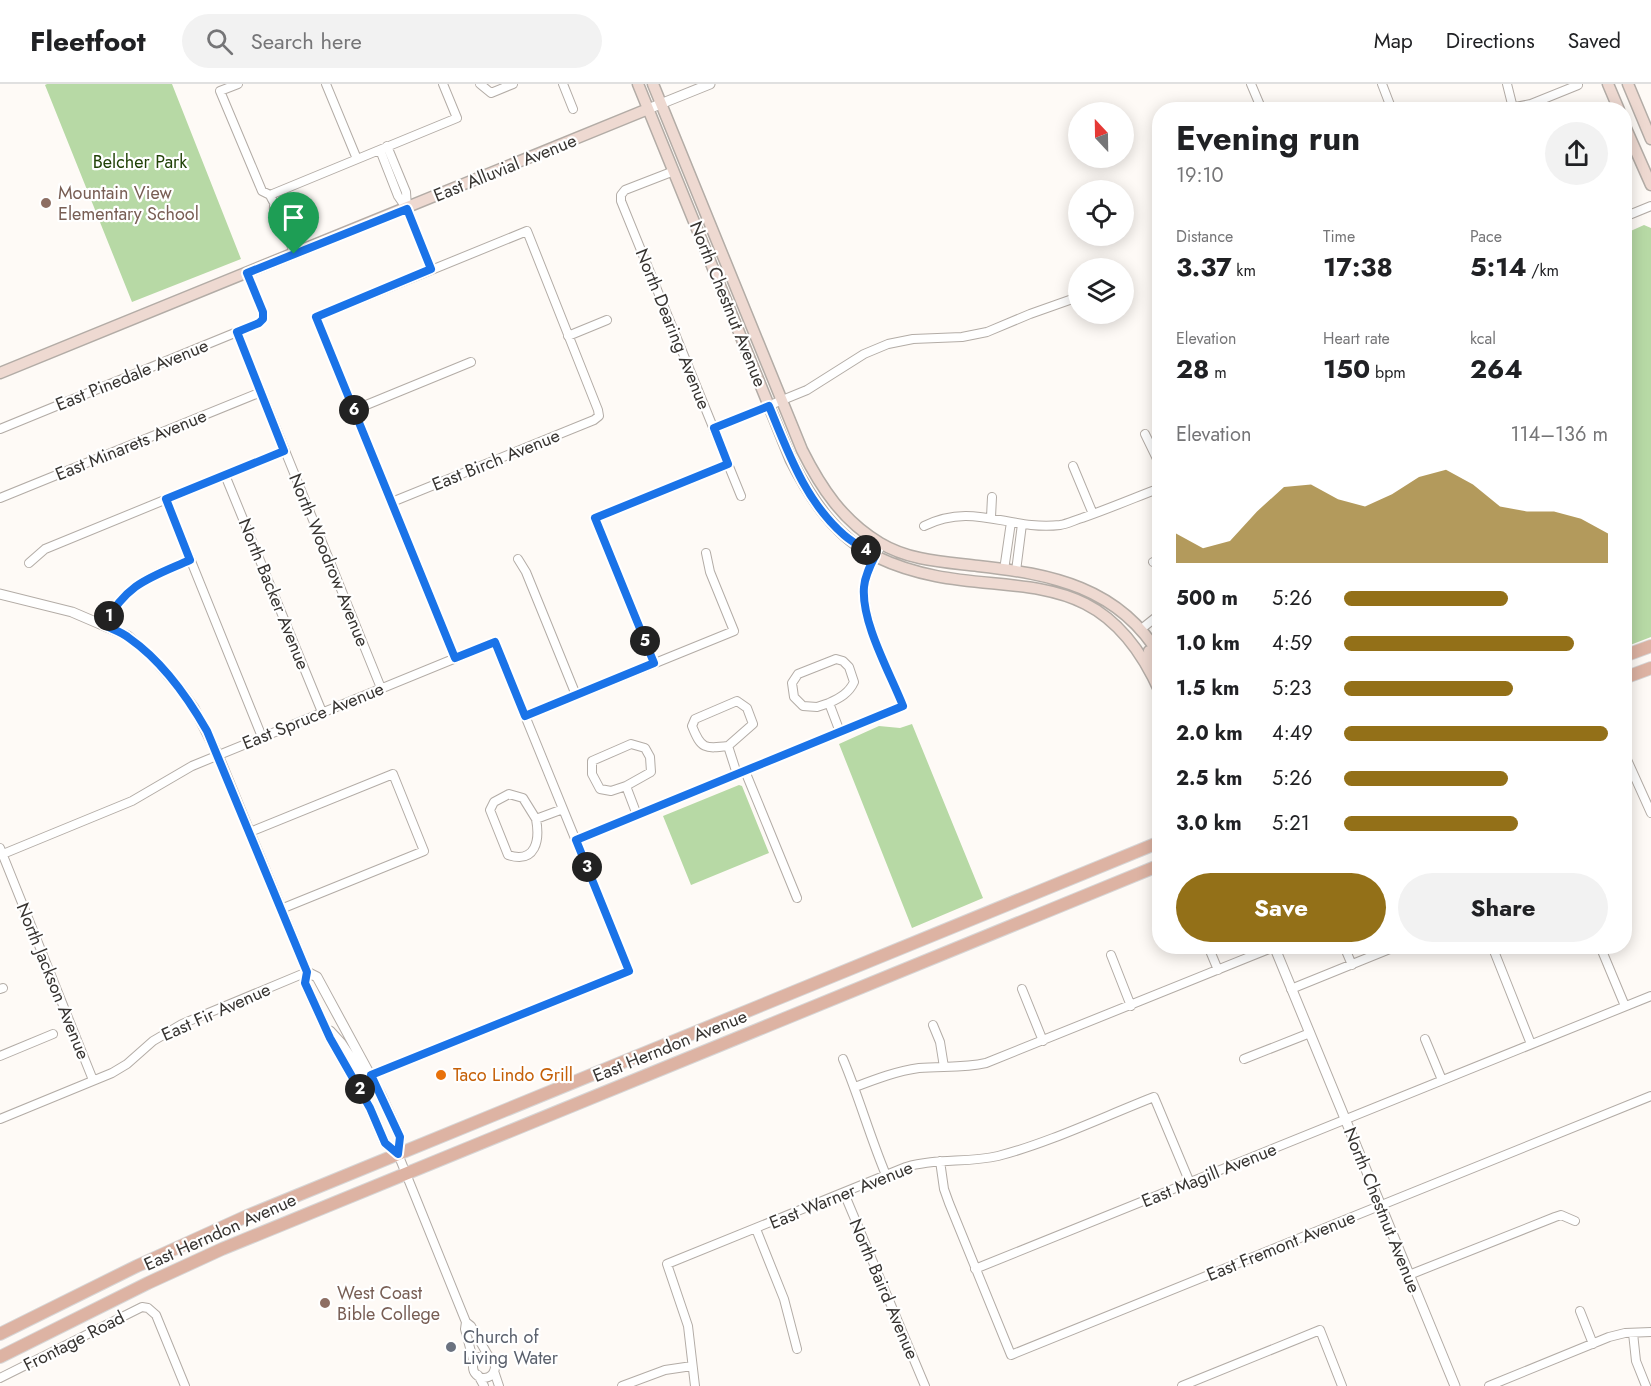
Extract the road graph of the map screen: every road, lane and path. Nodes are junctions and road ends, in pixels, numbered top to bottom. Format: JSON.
{"nodes":[{"id":1,"x":238,"y":84,"type":"edge"},
{"id":2,"x":326,"y":84,"type":"edge"},
{"id":3,"x":443,"y":84,"type":"edge"},
{"id":4,"x":480,"y":84,"type":"edge"},
{"id":5,"x":513,"y":84,"type":"edge"},
{"id":6,"x":563,"y":84,"type":"edge"},
{"id":7,"x":638,"y":84,"type":"edge"},
{"id":8,"x":653,"y":84,"type":"edge"},
{"id":9,"x":710,"y":84,"type":"edge"},
{"id":10,"x":1251,"y":84,"type":"edge"},
{"id":11,"x":1382,"y":84,"type":"edge"},
{"id":12,"x":1507,"y":84,"type":"edge"},
{"id":13,"x":1608,"y":84,"type":"edge"},
{"id":14,"x":1620,"y":84,"type":"edge"},
{"id":15,"x":1628,"y":84,"type":"edge"},
{"id":16,"x":1578,"y":85,"type":"edge"},
{"id":17,"x":1259,"y":102,"type":"edge"},
{"id":18,"x":1389,"y":102,"type":"edge"},
{"id":19,"x":1512,"y":102,"type":"edge"},
{"id":20,"x":1536,"y":102,"type":"edge"},
{"id":21,"x":1615,"y":102,"type":"edge"},
{"id":22,"x":661,"y":104,"type":"junction"},
{"id":23,"x":573,"y":109,"type":"dead end"},
{"id":24,"x":648,"y":109,"type":"junction"},
{"id":25,"x":1648,"y":125,"type":"edge"},
{"id":26,"x":1651,"y":139,"type":"edge"},
{"id":27,"x":1632,"y":142,"type":"edge"},
{"id":28,"x":383,"y":148,"type":"junction"},
{"id":29,"x":357,"y":159,"type":"junction"},
{"id":30,"x":674,"y":171,"type":"junction"},
{"id":31,"x":1651,"y":185,"type":"edge"},
{"id":32,"x":270,"y":195,"type":"junction"},
{"id":33,"x":1651,"y":206,"type":"edge"},
{"id":34,"x":407,"y":209,"type":"junction"},
{"id":35,"x":1632,"y":214,"type":"edge"},
{"id":36,"x":294,"y":254,"type":"junction"},
{"id":37,"x":431,"y":269,"type":"junction"},
{"id":38,"x":247,"y":273,"type":"junction"},
{"id":39,"x":1068,"y":301,"type":"edge"},
{"id":40,"x":607,"y":320,"type":"dead end"},
{"id":41,"x":237,"y":332,"type":"junction"},
{"id":42,"x":568,"y":336,"type":"junction"},
{"id":43,"x":471,"y":362,"type":"dead end"},
{"id":44,"x":0,"y":373,"type":"edge"},
{"id":45,"x":261,"y":392,"type":"junction"},
{"id":46,"x":782,"y":401,"type":"junction"},
{"id":47,"x":769,"y":406,"type":"junction"},
{"id":48,"x":354,"y":410,"type":"junction"},
{"id":49,"x":714,"y":428,"type":"junction"},
{"id":50,"x":0,"y":429,"type":"edge"},
{"id":51,"x":1145,"y":434,"type":"dead end"},
{"id":52,"x":1152,"y":448,"type":"edge"},
{"id":53,"x":284,"y":451,"type":"junction"},
{"id":54,"x":728,"y":464,"type":"junction"},
{"id":55,"x":1073,"y":466,"type":"dead end"},
{"id":56,"x":225,"y":475,"type":"junction"},
{"id":57,"x":1152,"y":491,"type":"edge"},
{"id":58,"x":741,"y":496,"type":"dead end"},
{"id":59,"x":0,"y":498,"type":"edge"},
{"id":60,"x":992,"y":498,"type":"dead end"},
{"id":61,"x":166,"y":499,"type":"junction"},
{"id":62,"x":392,"y":502,"type":"junction"},
{"id":63,"x":1093,"y":514,"type":"junction"},
{"id":64,"x":991,"y":517,"type":"junction"},
{"id":65,"x":1011,"y":522,"type":"junction"},
{"id":66,"x":1022,"y":524,"type":"junction"},
{"id":67,"x":924,"y":526,"type":"dead end"},
{"id":68,"x":882,"y":544,"type":"junction"},
{"id":69,"x":706,"y":553,"type":"dead end"},
{"id":70,"x":875,"y":556,"type":"junction"},
{"id":71,"x":518,"y":559,"type":"dead end"},
{"id":72,"x":190,"y":560,"type":"junction"},
{"id":73,"x":30,"y":563,"type":"dead end"},
{"id":74,"x":1004,"y":570,"type":"junction"},
{"id":75,"x":1016,"y":571,"type":"junction"},
{"id":76,"x":1027,"y":586,"type":"junction"},
{"id":77,"x":0,"y":594,"type":"edge"},
{"id":78,"x":1152,"y":620,"type":"edge"},
{"id":79,"x":104,"y":625,"type":"junction"},
{"id":80,"x":1140,"y":630,"type":"junction"},
{"id":81,"x":1126,"y":635,"type":"junction"},
{"id":82,"x":1152,"y":646,"type":"edge"},
{"id":83,"x":1651,"y":646,"type":"edge"},
{"id":84,"x":1632,"y":653,"type":"edge"},
{"id":85,"x":1152,"y":657,"type":"edge"},
{"id":86,"x":455,"y":658,"type":"junction"},
{"id":87,"x":654,"y":663,"type":"junction"},
{"id":88,"x":1651,"y":668,"type":"edge"},
{"id":89,"x":1632,"y":675,"type":"edge"},
{"id":90,"x":1152,"y":676,"type":"edge"},
{"id":91,"x":381,"y":688,"type":"junction"},
{"id":92,"x":576,"y":695,"type":"junction"},
{"id":93,"x":829,"y":703,"type":"junction"},
{"id":94,"x":322,"y":712,"type":"junction"},
{"id":95,"x":525,"y":716,"type":"junction"},
{"id":96,"x":840,"y":732,"type":"junction"},
{"id":97,"x":262,"y":737,"type":"junction"},
{"id":98,"x":728,"y":746,"type":"junction"},
{"id":99,"x":218,"y":755,"type":"junction"},
{"id":100,"x":1632,"y":768,"type":"edge"},
{"id":101,"x":741,"y":772,"type":"junction"},
{"id":102,"x":626,"y":786,"type":"junction"},
{"id":103,"x":563,"y":809,"type":"junction"},
{"id":104,"x":1651,"y":813,"type":"edge"},
{"id":105,"x":637,"y":815,"type":"junction"},
{"id":106,"x":536,"y":819,"type":"junction"},
{"id":107,"x":249,"y":832,"type":"junction"},
{"id":108,"x":576,"y":840,"type":"junction"},
{"id":109,"x":1152,"y":846,"type":"edge"},
{"id":110,"x":1,"y":851,"type":"edge"},
{"id":111,"x":4,"y":867,"type":"edge"},
{"id":112,"x":1152,"y":868,"type":"edge"},
{"id":113,"x":797,"y":898,"type":"dead end"},
{"id":114,"x":281,"y":909,"type":"junction"},
{"id":115,"x":1211,"y":954,"type":"edge"},
{"id":116,"x":1257,"y":954,"type":"edge"},
{"id":117,"x":1277,"y":954,"type":"edge"},
{"id":118,"x":1347,"y":954,"type":"edge"},
{"id":119,"x":1378,"y":954,"type":"edge"},
{"id":120,"x":1495,"y":954,"type":"edge"},
{"id":121,"x":1603,"y":954,"type":"edge"},
{"id":122,"x":1111,"y":956,"type":"dead end"},
{"id":123,"x":1352,"y":965,"type":"junction"},
{"id":124,"x":1218,"y":970,"type":"junction"},
{"id":125,"x":307,"y":972,"type":"junction"},
{"id":126,"x":1022,"y":989,"type":"dead end"},
{"id":127,"x":1291,"y":989,"type":"junction"},
{"id":128,"x":1651,"y":996,"type":"edge"},
{"id":129,"x":1131,"y":1006,"type":"junction"},
{"id":130,"x":1624,"y":1006,"type":"junction"},
{"id":131,"x":322,"y":1022,"type":"junction"},
{"id":132,"x":933,"y":1025,"type":"dead end"},
{"id":133,"x":53,"y":1034,"type":"dead end"},
{"id":134,"x":1310,"y":1034,"type":"junction"},
{"id":135,"x":1425,"y":1039,"type":"dead end"},
{"id":136,"x":1043,"y":1041,"type":"junction"},
{"id":137,"x":1531,"y":1044,"type":"junction"},
{"id":138,"x":0,"y":1056,"type":"edge"},
{"id":139,"x":843,"y":1059,"type":"dead end"},
{"id":140,"x":1244,"y":1059,"type":"dead end"},
{"id":141,"x":944,"y":1067,"type":"junction"},
{"id":142,"x":371,"y":1075,"type":"junction"},
{"id":143,"x":93,"y":1080,"type":"junction"},
{"id":144,"x":1442,"y":1080,"type":"junction"},
{"id":145,"x":855,"y":1087,"type":"junction"},
{"id":146,"x":1651,"y":1096,"type":"edge"},
{"id":147,"x":0,"y":1119,"type":"edge"},
{"id":148,"x":1345,"y":1120,"type":"junction"},
{"id":149,"x":398,"y":1154,"type":"junction"},
{"id":150,"x":940,"y":1161,"type":"junction"},
{"id":151,"x":406,"y":1172,"type":"junction"},
{"id":152,"x":886,"y":1175,"type":"junction"},
{"id":153,"x":1190,"y":1183,"type":"junction"},
{"id":154,"x":844,"y":1193,"type":"junction"},
{"id":155,"x":1380,"y":1205,"type":"junction"},
{"id":156,"x":1575,"y":1221,"type":"dead end"},
{"id":157,"x":756,"y":1229,"type":"junction"},
{"id":158,"x":975,"y":1269,"type":"junction"},
{"id":159,"x":1409,"y":1275,"type":"junction"},
{"id":160,"x":1580,"y":1311,"type":"dead end"},
{"id":161,"x":465,"y":1323,"type":"junction"},
{"id":162,"x":1651,"y":1332,"type":"edge"},
{"id":163,"x":1633,"y":1333,"type":"junction"},
{"id":164,"x":0,"y":1334,"type":"edge"},
{"id":165,"x":1593,"y":1344,"type":"junction"},
{"id":166,"x":797,"y":1348,"type":"dead end"},
{"id":167,"x":0,"y":1357,"type":"edge"},
{"id":168,"x":489,"y":1357,"type":"junction"},
{"id":169,"x":474,"y":1363,"type":"junction"},
{"id":170,"x":692,"y":1366,"type":"junction"},
{"id":171,"x":494,"y":1371,"type":"junction"},
{"id":172,"x":478,"y":1375,"type":"junction"},
{"id":173,"x":0,"y":1378,"type":"edge"},
{"id":174,"x":185,"y":1386,"type":"edge"},
{"id":175,"x":484,"y":1386,"type":"edge"},
{"id":176,"x":499,"y":1386,"type":"edge"},
{"id":177,"x":622,"y":1386,"type":"edge"},
{"id":178,"x":695,"y":1386,"type":"edge"},
{"id":179,"x":925,"y":1386,"type":"edge"},
{"id":180,"x":1182,"y":1386,"type":"edge"},
{"id":181,"x":1342,"y":1386,"type":"edge"},
{"id":182,"x":1455,"y":1386,"type":"edge"},
{"id":183,"x":1489,"y":1386,"type":"edge"},
{"id":184,"x":1646,"y":1386,"type":"edge"}],
"edges":[{"from":1,"to":32,"type":"street"},
{"from":2,"to":29,"type":"street"},
{"from":3,"to":28,"type":"street"},
{"from":4,"to":5,"type":"street"},
{"from":6,"to":23,"type":"street"},
{"from":7,"to":24,"type":"main road","name":"North Chestnut Avenue"},
{"from":8,"to":22,"type":"main road","name":"North Chestnut Avenue"},
{"from":9,"to":22,"type":"street","name":"East Alluvial Avenue"},
{"from":10,"to":17,"type":"street"},
{"from":11,"to":18,"type":"street"},
{"from":12,"to":19,"type":"street"},
{"from":13,"to":21,"type":"main road"},
{"from":14,"to":25,"type":"main road"},
{"from":15,"to":25,"type":"main road"},
{"from":16,"to":20,"type":"street"},
{"from":22,"to":24,"type":"street","name":"East Alluvial Avenue"},
{"from":22,"to":46,"type":"main road","name":"North Chestnut Avenue"},
{"from":24,"to":30,"type":"main road","name":"North Chestnut Avenue"},
{"from":24,"to":34,"type":"main road","name":"East Alluvial Avenue"},
{"from":25,"to":26,"type":"main road"},
{"from":27,"to":31,"type":"main road"},
{"from":28,"to":29,"type":"street"},
{"from":28,"to":34,"type":"street"},
{"from":29,"to":32,"type":"street"},
{"from":30,"to":47,"type":"main road","name":"North Chestnut Avenue"},
{"from":30,"to":49,"type":"street","name":"North Dearing Avenue"},
{"from":32,"to":36,"type":"street"},
{"from":33,"to":35,"type":"street"},
{"from":34,"to":36,"type":"main road","name":"East Alluvial Avenue"},
{"from":34,"to":37,"type":"street"},
{"from":36,"to":38,"type":"main road","name":"East Alluvial Avenue"},
{"from":37,"to":42,"type":"street"},
{"from":37,"to":48,"type":"street"},
{"from":38,"to":41,"type":"street","name":"East Pinedale Avenue"},
{"from":38,"to":44,"type":"main road","name":"East Alluvial Avenue"},
{"from":39,"to":46,"type":"street"},
{"from":40,"to":42,"type":"street"},
{"from":41,"to":45,"type":"street","name":"North Woodrow Avenue"},
{"from":41,"to":50,"type":"street","name":"East Pinedale Avenue"},
{"from":42,"to":62,"type":"street","name":"East Birch Avenue"},
{"from":43,"to":48,"type":"street"},
{"from":45,"to":53,"type":"street","name":"North Woodrow Avenue"},
{"from":45,"to":59,"type":"street","name":"East Minarets Avenue"},
{"from":46,"to":47,"type":"street"},
{"from":46,"to":68,"type":"main road","name":"North Chestnut Avenue"},
{"from":47,"to":49,"type":"street"},
{"from":47,"to":70,"type":"main road","name":"North Chestnut Avenue"},
{"from":48,"to":62,"type":"street"},
{"from":49,"to":54,"type":"street","name":"North Dearing Avenue"},
{"from":51,"to":52,"type":"street"},
{"from":53,"to":56,"type":"street"},
{"from":53,"to":91,"type":"street","name":"North Woodrow Avenue"},
{"from":54,"to":58,"type":"street","name":"North Dearing Avenue"},
{"from":54,"to":87,"type":"street"},
{"from":55,"to":63,"type":"street"},
{"from":56,"to":61,"type":"street"},
{"from":56,"to":94,"type":"street","name":"North Backer Avenue"},
{"from":57,"to":63,"type":"street"},
{"from":60,"to":64,"type":"street"},
{"from":61,"to":72,"type":"street"},
{"from":61,"to":73,"type":"street"},
{"from":62,"to":86,"type":"street"},
{"from":63,"to":66,"type":"street"},
{"from":64,"to":65,"type":"street"},
{"from":64,"to":67,"type":"street"},
{"from":65,"to":66,"type":"street"},
{"from":65,"to":74,"type":"street"},
{"from":66,"to":75,"type":"street"},
{"from":68,"to":70,"type":"street"},
{"from":68,"to":74,"type":"main road","name":"North Chestnut Avenue"},
{"from":69,"to":87,"type":"street"},
{"from":70,"to":76,"type":"main road","name":"North Chestnut Avenue"},
{"from":70,"to":96,"type":"street"},
{"from":71,"to":92,"type":"street"},
{"from":72,"to":79,"type":"street"},
{"from":72,"to":97,"type":"street"},
{"from":74,"to":75,"type":"main road","name":"North Chestnut Avenue"},
{"from":75,"to":80,"type":"main road","name":"North Chestnut Avenue"},
{"from":76,"to":80,"type":"main road"},
{"from":76,"to":81,"type":"main road","name":"North Chestnut Avenue"},
{"from":77,"to":79,"type":"street"},
{"from":78,"to":80,"type":"street"},
{"from":79,"to":99,"type":"street"},
{"from":80,"to":82,"type":"main road","name":"North Chestnut Avenue"},
{"from":81,"to":85,"type":"main road"},
{"from":81,"to":90,"type":"main road","name":"North Chestnut Avenue"},
{"from":83,"to":84,"type":"main road"},
{"from":86,"to":91,"type":"street","name":"East Spruce Avenue"},
{"from":86,"to":95,"type":"street","name":"East Spruce Avenue"},
{"from":87,"to":92,"type":"street"},
{"from":88,"to":89,"type":"main road"},
{"from":91,"to":94,"type":"street","name":"East Spruce Avenue"},
{"from":92,"to":95,"type":"street"},
{"from":93,"to":93,"type":"street"},
{"from":93,"to":96,"type":"street"},
{"from":94,"to":97,"type":"street","name":"East Spruce Avenue"},
{"from":95,"to":103,"type":"street"},
{"from":96,"to":101,"type":"street"},
{"from":97,"to":99,"type":"street","name":"East Spruce Avenue"},
{"from":98,"to":98,"type":"street"},
{"from":98,"to":101,"type":"street"},
{"from":99,"to":107,"type":"street"},
{"from":99,"to":110,"type":"street","name":"East Spruce Avenue"},
{"from":100,"to":104,"type":"street"},
{"from":101,"to":105,"type":"street"},
{"from":101,"to":113,"type":"street"},
{"from":102,"to":102,"type":"street"},
{"from":102,"to":105,"type":"street"},
{"from":103,"to":106,"type":"street"},
{"from":103,"to":108,"type":"street"},
{"from":105,"to":108,"type":"street"},
{"from":106,"to":106,"type":"street"},
{"from":107,"to":114,"type":"street"},
{"from":107,"to":114,"type":"street"},
{"from":108,"to":142,"type":"street"},
{"from":109,"to":149,"type":"main road","name":"East Herndon Avenue"},
{"from":110,"to":111,"type":"street","name":"North Jackson Avenue"},
{"from":111,"to":143,"type":"street","name":"North Jackson Avenue"},
{"from":112,"to":151,"type":"main road","name":"East Herndon Avenue"},
{"from":114,"to":125,"type":"street"},
{"from":115,"to":124,"type":"street"},
{"from":116,"to":124,"type":"street"},
{"from":117,"to":127,"type":"street","name":"North Chestnut Avenue"},
{"from":118,"to":123,"type":"street"},
{"from":119,"to":123,"type":"street"},
{"from":120,"to":137,"type":"street"},
{"from":121,"to":130,"type":"street"},
{"from":122,"to":129,"type":"street"},
{"from":123,"to":127,"type":"street"},
{"from":124,"to":129,"type":"street"},
{"from":125,"to":131,"type":"street"},
{"from":125,"to":142,"type":"street"},
{"from":125,"to":143,"type":"street","name":"East Fir Avenue"},
{"from":126,"to":136,"type":"street"},
{"from":127,"to":134,"type":"street","name":"North Chestnut Avenue"},
{"from":128,"to":130,"type":"street","name":"East Magill Avenue"},
{"from":129,"to":136,"type":"street"},
{"from":130,"to":137,"type":"street","name":"East Magill Avenue"},
{"from":131,"to":142,"type":"street"},
{"from":131,"to":149,"type":"street"},
{"from":132,"to":141,"type":"street"},
{"from":133,"to":138,"type":"street"},
{"from":134,"to":140,"type":"street"},
{"from":134,"to":148,"type":"street","name":"North Chestnut Avenue"},
{"from":135,"to":144,"type":"street"},
{"from":136,"to":141,"type":"street"},
{"from":137,"to":144,"type":"street","name":"East Magill Avenue"},
{"from":139,"to":145,"type":"street"},
{"from":141,"to":145,"type":"street"},
{"from":142,"to":149,"type":"street"},
{"from":143,"to":147,"type":"street","name":"East Fir Avenue"},
{"from":144,"to":148,"type":"street","name":"East Magill Avenue"},
{"from":145,"to":152,"type":"street"},
{"from":146,"to":155,"type":"street","name":"East Fremont Avenue"},
{"from":148,"to":153,"type":"street","name":"East Magill Avenue"},
{"from":148,"to":155,"type":"street","name":"North Chestnut Avenue"},
{"from":149,"to":151,"type":"street"},
{"from":149,"to":164,"type":"main road","name":"East Herndon Avenue"},
{"from":150,"to":152,"type":"street","name":"East Warner Avenue"},
{"from":150,"to":153,"type":"street","name":"East Warner Avenue"},
{"from":150,"to":158,"type":"street"},
{"from":151,"to":161,"type":"street"},
{"from":151,"to":167,"type":"main road","name":"East Herndon Avenue"},
{"from":152,"to":154,"type":"street","name":"East Warner Avenue"},
{"from":153,"to":158,"type":"street","name":"East Magill Avenue"},
{"from":154,"to":157,"type":"street","name":"East Warner Avenue"},
{"from":154,"to":179,"type":"street","name":"North Baird Avenue"},
{"from":155,"to":158,"type":"street","name":"East Fremont Avenue"},
{"from":155,"to":159,"type":"street","name":"North Chestnut Avenue"},
{"from":156,"to":159,"type":"street"},
{"from":157,"to":166,"type":"street"},
{"from":157,"to":170,"type":"street","name":"East Warner Avenue"},
{"from":159,"to":182,"type":"street","name":"North Chestnut Avenue"},
{"from":160,"to":165,"type":"street"},
{"from":161,"to":168,"type":"street"},
{"from":161,"to":169,"type":"street"},
{"from":162,"to":163,"type":"street"},
{"from":163,"to":165,"type":"street"},
{"from":163,"to":184,"type":"street"},
{"from":165,"to":183,"type":"street"},
{"from":168,"to":169,"type":"street"},
{"from":168,"to":171,"type":"street"},
{"from":169,"to":172,"type":"street"},
{"from":170,"to":177,"type":"street"},
{"from":170,"to":178,"type":"street"},
{"from":171,"to":172,"type":"street"},
{"from":171,"to":176,"type":"street"},
{"from":172,"to":175,"type":"street"},
{"from":173,"to":174,"type":"street","name":"Frontage Road"},
{"from":180,"to":181,"type":"street"}]}
